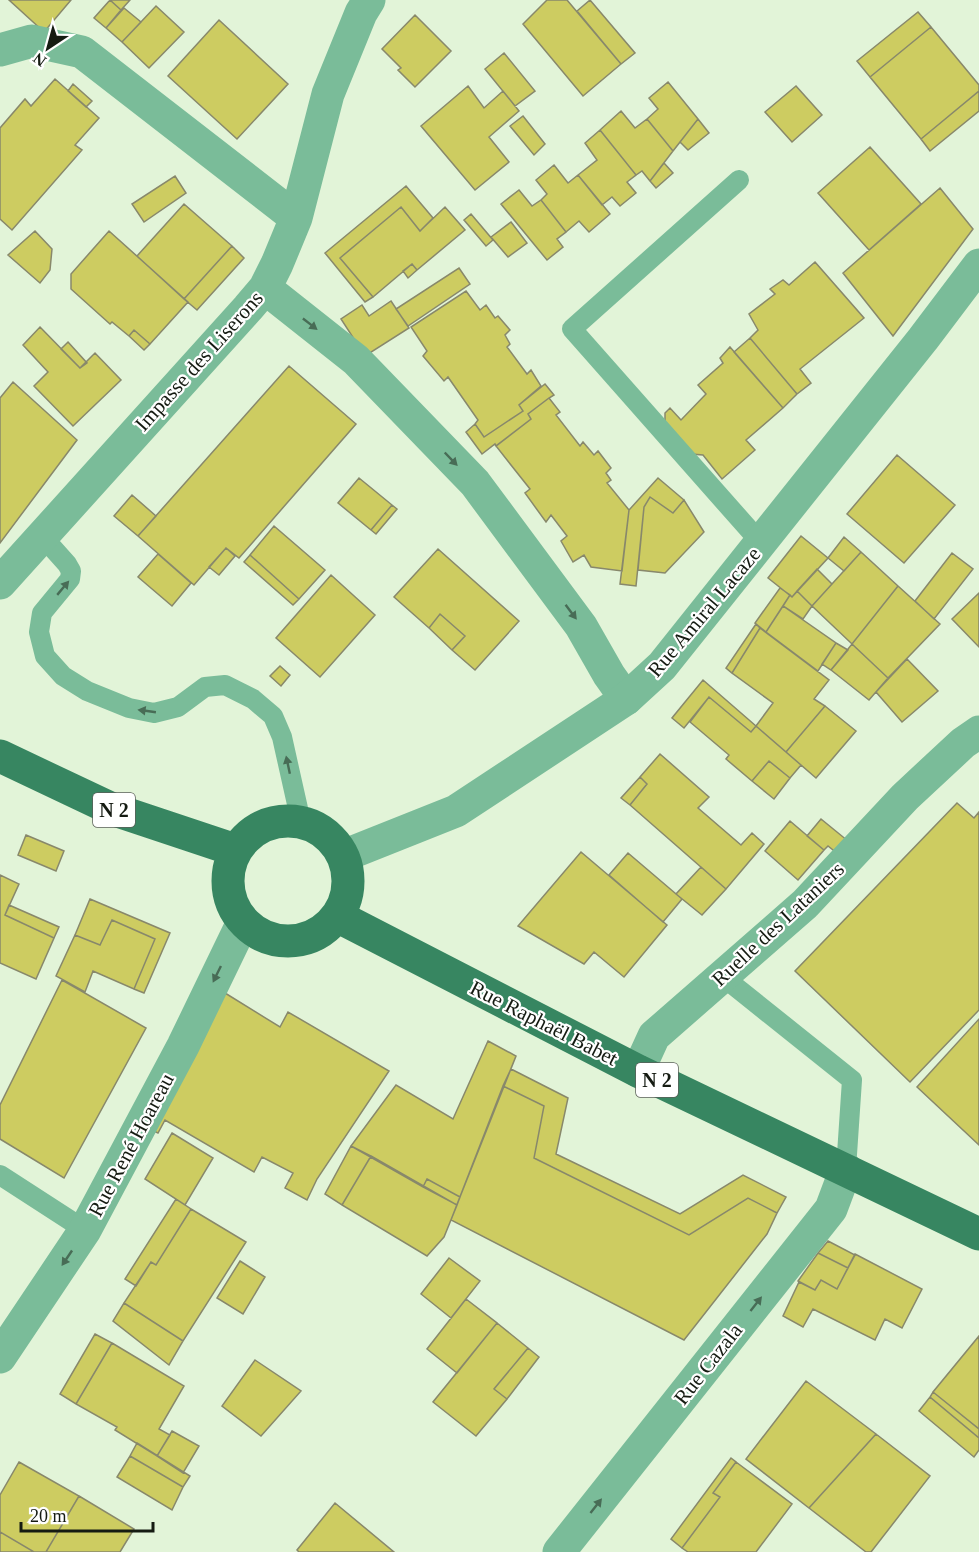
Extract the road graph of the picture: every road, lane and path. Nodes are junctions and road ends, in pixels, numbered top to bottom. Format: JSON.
{"nodes":[{"id":1,"x":369,"y":0,"type":"edge"},
{"id":2,"x":0,"y":50,"type":"edge"},
{"id":3,"x":739,"y":180,"type":"dead end"},
{"id":4,"x":296,"y":218,"type":"junction"},
{"id":5,"x":979,"y":265,"type":"edge"},
{"id":6,"x":265,"y":288,"type":"junction"},
{"id":7,"x":42,"y":536,"type":"junction"},
{"id":8,"x":761,"y":543,"type":"junction"},
{"id":9,"x":0,"y":583,"type":"edge"},
{"id":10,"x":626,"y":699,"type":"junction"},
{"id":11,"x":979,"y":732,"type":"edge"},
{"id":12,"x":0,"y":756,"type":"edge"},
{"id":13,"x":301,"y":822,"type":"junction"},
{"id":14,"x":235,"y":850,"type":"junction"},
{"id":15,"x":343,"y":856,"type":"junction"},
{"id":16,"x":339,"y":917,"type":"junction"},
{"id":17,"x":243,"y":922,"type":"junction"},
{"id":18,"x":722,"y":976,"type":"junction"},
{"id":19,"x":638,"y":1071,"type":"junction"},
{"id":20,"x":846,"y":1169,"type":"junction"},
{"id":21,"x":0,"y":1175,"type":"edge"},
{"id":22,"x":85,"y":1230,"type":"junction"},
{"id":23,"x":979,"y":1233,"type":"edge"},
{"id":24,"x":0,"y":1357,"type":"edge"},
{"id":25,"x":559,"y":1552,"type":"edge"}],
"edges":[{"from":1,"to":4,"type":"street","name":"Impasse des Liserons"},
{"from":2,"to":4,"type":"street"},
{"from":3,"to":8,"type":"lane"},
{"from":4,"to":6,"type":"street","name":"Impasse des Liserons"},
{"from":5,"to":8,"type":"street","name":"Rue Amiral Lacaze"},
{"from":6,"to":7,"type":"street","name":"Impasse des Liserons"},
{"from":6,"to":10,"type":"street","one_way":true},
{"from":7,"to":9,"type":"street","name":"Impasse des Liserons"},
{"from":13,"to":7,"type":"lane","one_way":true},
{"from":8,"to":10,"type":"street","name":"Rue Amiral Lacaze"},
{"from":10,"to":15,"type":"street","name":"Rue Amiral Lacaze"},
{"from":11,"to":18,"type":"street","name":"Ruelle des Lataniers"},
{"from":12,"to":14,"type":"main road","number":"N 2"},
{"from":13,"to":14,"type":"main road"},
{"from":13,"to":15,"type":"main road"},
{"from":14,"to":17,"type":"main road"},
{"from":15,"to":16,"type":"main road"},
{"from":16,"to":17,"type":"main road"},
{"from":16,"to":19,"type":"main road","name":"Rue Raphaël Babet","number":"N 2"},
{"from":17,"to":22,"type":"street","name":"Rue René Hoareau","one_way":true},
{"from":18,"to":19,"type":"street","name":"Ruelle des Lataniers"},
{"from":18,"to":20,"type":"lane"},
{"from":19,"to":20,"type":"main road","name":"Rue Raphaël Babet","number":"N 2"},
{"from":20,"to":23,"type":"main road","name":"Rue Raphaël Babet","number":"N 2"},
{"from":25,"to":20,"type":"street","name":"Rue Cazala","one_way":true},
{"from":21,"to":22,"type":"lane"},
{"from":22,"to":24,"type":"street","name":"Rue René Hoareau","one_way":true}]}
